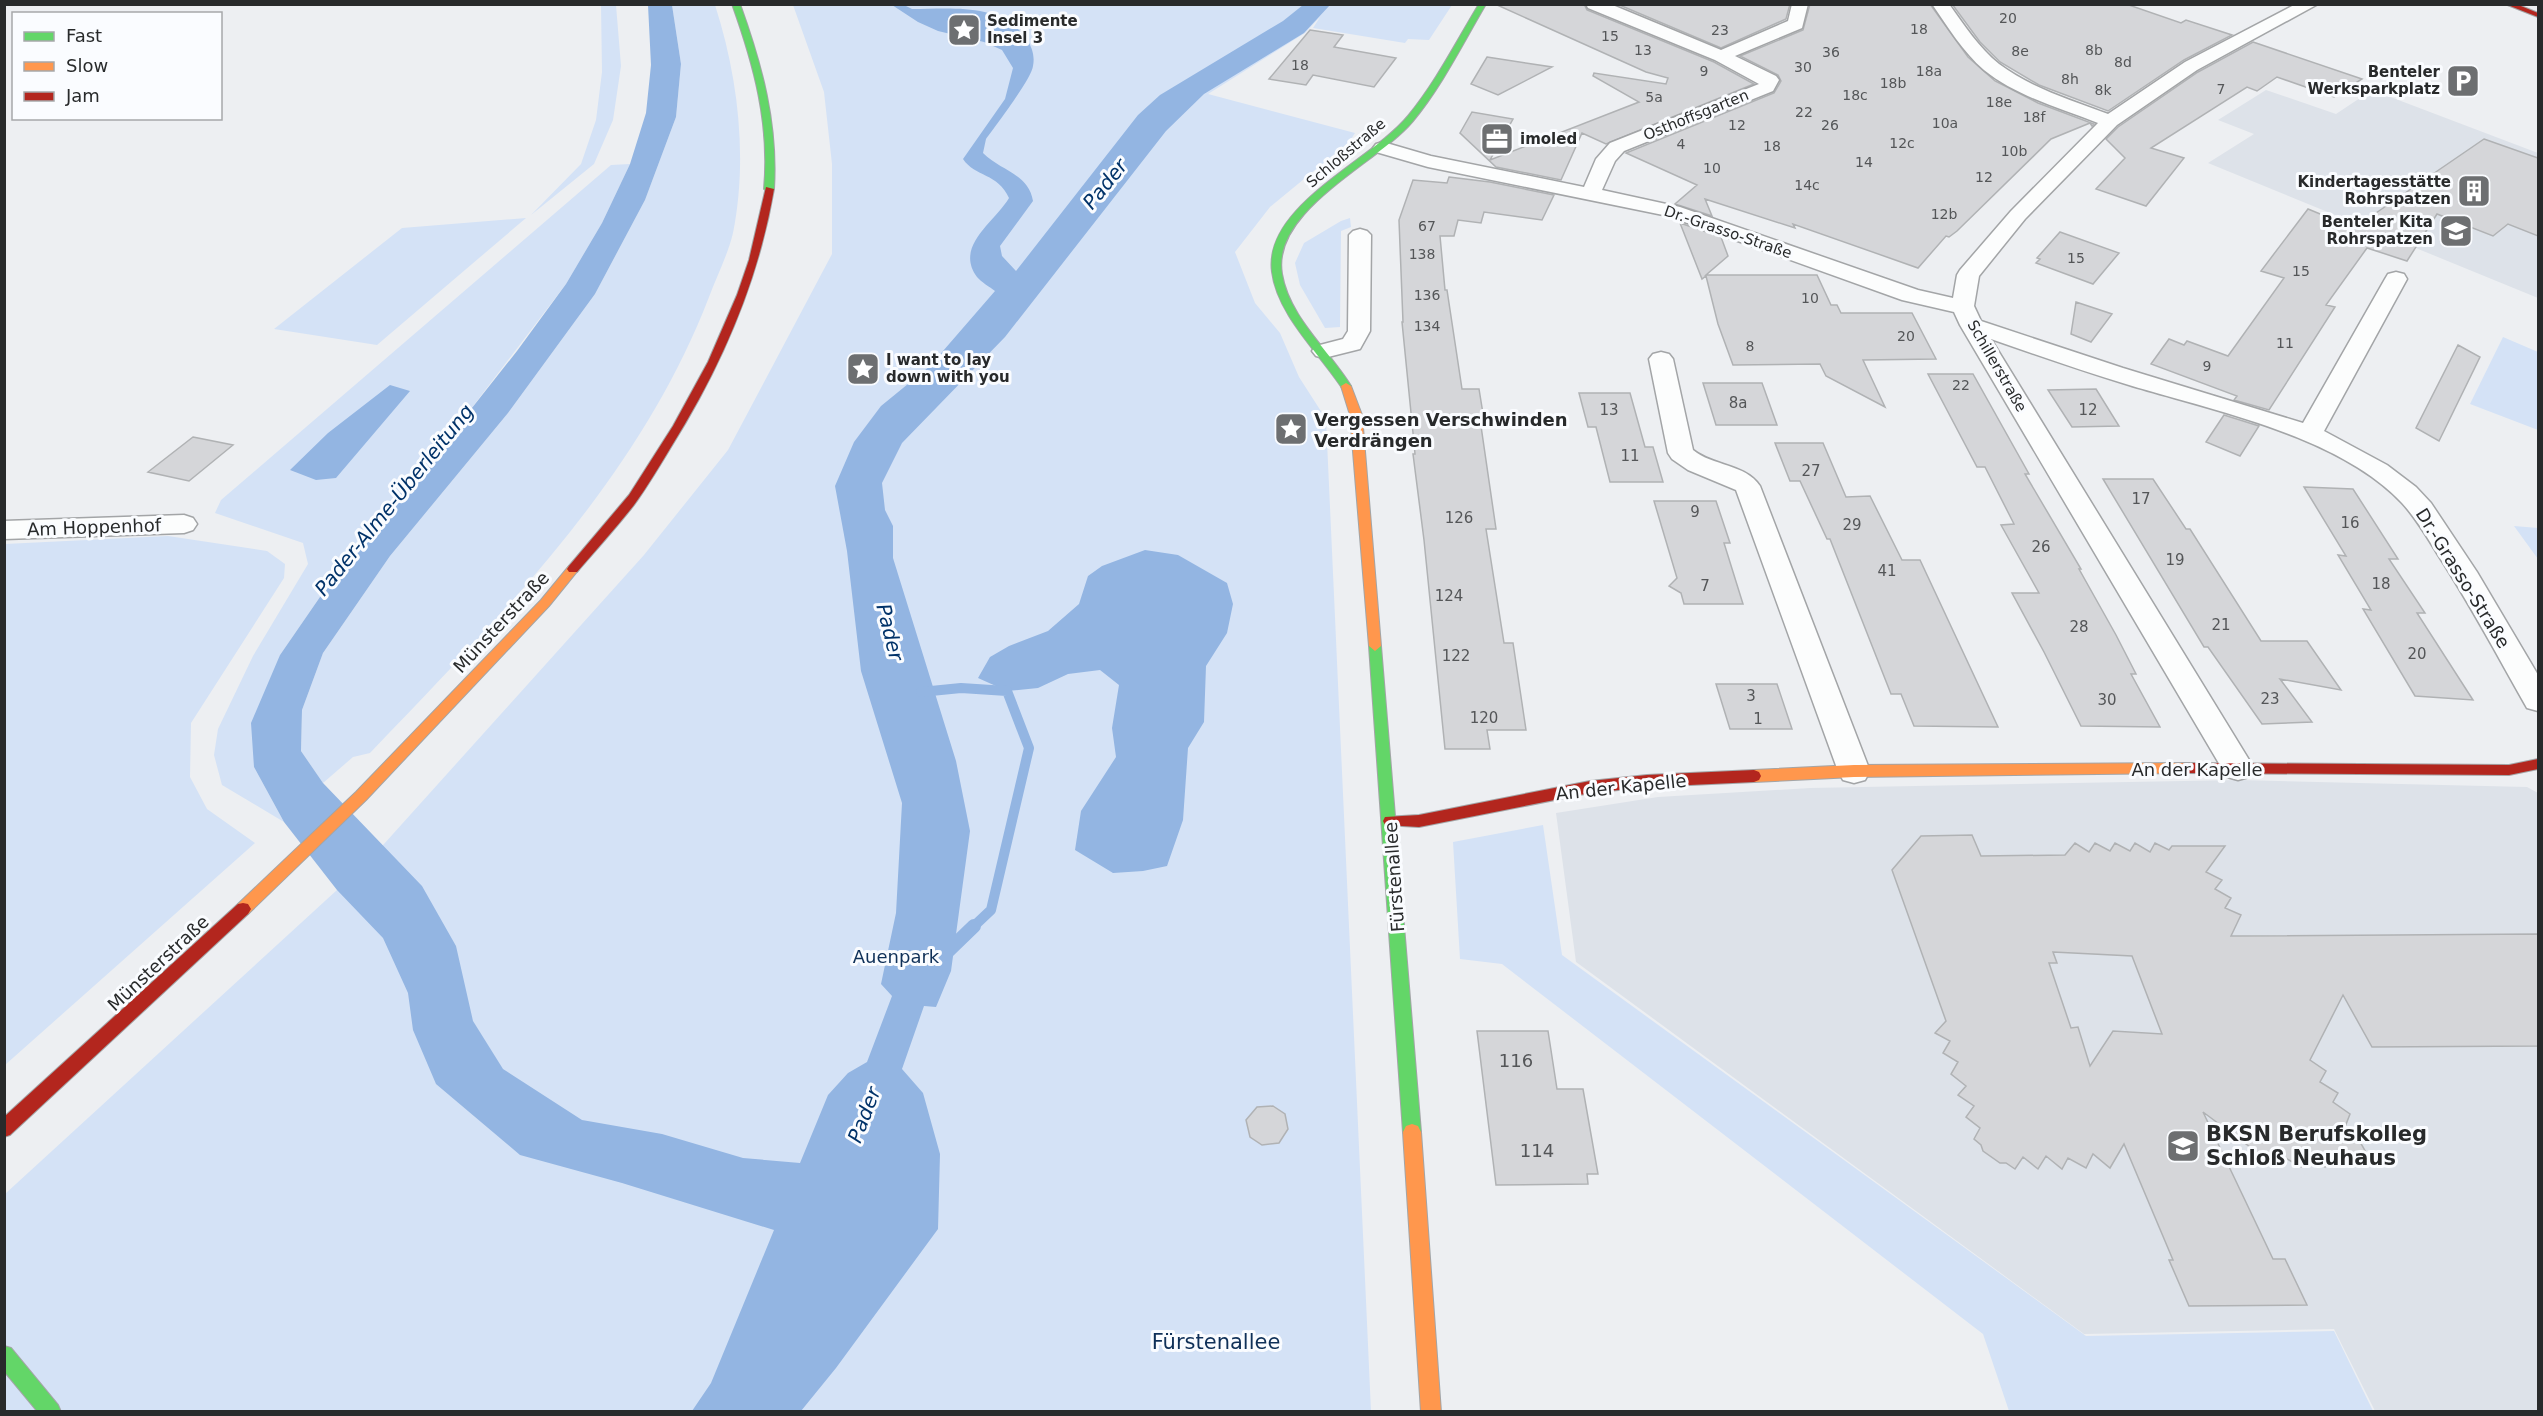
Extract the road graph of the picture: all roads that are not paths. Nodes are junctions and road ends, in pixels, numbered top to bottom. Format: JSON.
{"nodes":[{"id":1,"x":736,"y":4,"type":"edge"},
{"id":2,"x":1483,"y":4,"type":"edge"},
{"id":3,"x":1594,"y":4,"type":"edge"},
{"id":4,"x":1800,"y":4,"type":"edge"},
{"id":5,"x":1940,"y":4,"type":"edge"},
{"id":6,"x":2310,"y":4,"type":"edge"},
{"id":7,"x":2508,"y":4,"type":"edge"},
{"id":8,"x":2538,"y":15,"type":"edge"},
{"id":9,"x":1721,"y":56,"type":"junction"},
{"id":10,"x":2110,"y":121,"type":"junction"},
{"id":11,"x":1383,"y":148,"type":"junction"},
{"id":12,"x":1591,"y":193,"type":"junction"},
{"id":13,"x":1360,"y":235,"type":"dead end"},
{"id":14,"x":1276,"y":266,"type":"joint"},
{"id":15,"x":2396,"y":279,"type":"dead end"},
{"id":16,"x":1967,"y":316,"type":"junction"},
{"id":17,"x":1324,"y":351,"type":"junction"},
{"id":18,"x":1661,"y":359,"type":"dead end"},
{"id":19,"x":2309,"y":435,"type":"junction"},
{"id":20,"x":183,"y":524,"type":"dead end"},
{"id":21,"x":4,"y":530,"type":"edge"},
{"id":22,"x":2538,"y":700,"type":"edge"},
{"id":23,"x":2538,"y":764,"type":"edge"},
{"id":24,"x":2238,"y":768,"type":"junction"},
{"id":25,"x":1854,"y":771,"type":"junction"},
{"id":26,"x":1390,"y":821,"type":"junction"},
{"id":27,"x":4,"y":1129,"type":"edge"},
{"id":28,"x":4,"y":1355,"type":"edge"},
{"id":29,"x":51,"y":1412,"type":"edge"},
{"id":30,"x":1431,"y":1412,"type":"edge"}],
"edges":[{"from":1,"to":27,"type":"main road","name":"Münsterstraße"},
{"from":2,"to":11,"type":"main road","name":"Schloßstraße"},
{"from":3,"to":9,"type":"street","name":"Osthoffsgarten"},
{"from":4,"to":9,"type":"street"},
{"from":5,"to":10,"type":"street"},
{"from":6,"to":10,"type":"street","name":"Schillerstraße"},
{"from":7,"to":8,"type":"main road"},
{"from":9,"to":12,"type":"street","name":"Osthoffsgarten"},
{"from":10,"to":16,"type":"street","name":"Schillerstraße"},
{"from":11,"to":12,"type":"street","name":"Dr.-Grasso-Straße"},
{"from":11,"to":14,"type":"main road","name":"Schloßstraße"},
{"from":12,"to":16,"type":"street","name":"Dr.-Grasso-Straße"},
{"from":13,"to":17,"type":"street"},
{"from":14,"to":17,"type":"main road","name":"Fürstenallee"},
{"from":15,"to":19,"type":"street"},
{"from":16,"to":19,"type":"street","name":"Dr.-Grasso-Straße"},
{"from":16,"to":24,"type":"street","name":"Schillerstraße"},
{"from":17,"to":26,"type":"main road","name":"Fürstenallee"},
{"from":18,"to":25,"type":"street"},
{"from":19,"to":22,"type":"street","name":"Dr.-Grasso-Straße"},
{"from":20,"to":21,"type":"street","name":"Am Hoppenhof"},
{"from":23,"to":24,"type":"main road","name":"An der Kapelle"},
{"from":24,"to":25,"type":"main road","name":"An der Kapelle"},
{"from":25,"to":26,"type":"main road","name":"An der Kapelle"},
{"from":26,"to":30,"type":"main road","name":"Fürstenallee"},
{"from":28,"to":29,"type":"main road"}]}
